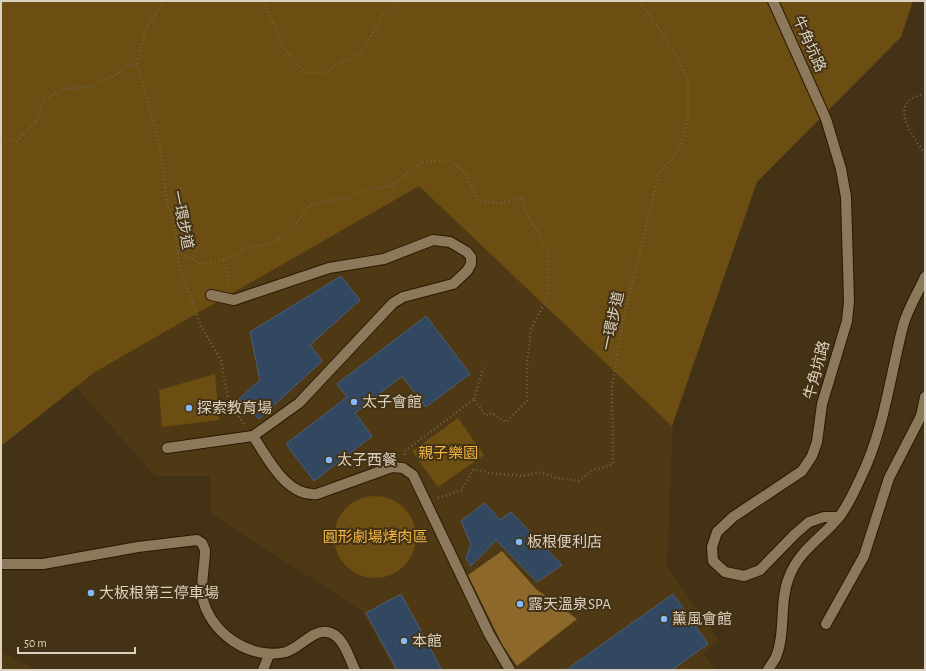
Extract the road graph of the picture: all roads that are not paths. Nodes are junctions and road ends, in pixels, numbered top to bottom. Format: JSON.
{"nodes":[{"id":1,"x":773,"y":1,"type":"edge"},
{"id":2,"x":925,"y":277,"type":"edge"},
{"id":3,"x":211,"y":295,"type":"dead end"},
{"id":4,"x":925,"y":397,"type":"edge"},
{"id":5,"x":252,"y":436,"type":"junction"},
{"id":6,"x":167,"y":448,"type":"dead end"},
{"id":7,"x":839,"y":517,"type":"junction"},
{"id":8,"x":1,"y":564,"type":"edge"},
{"id":9,"x":826,"y":624,"type":"dead end"},
{"id":10,"x":269,"y":655,"type":"junction"},
{"id":11,"x":263,"y":670,"type":"edge"},
{"id":12,"x":355,"y":670,"type":"edge"},
{"id":13,"x":510,"y":670,"type":"edge"},
{"id":14,"x":768,"y":670,"type":"edge"}],
"edges":[{"from":1,"to":7,"type":"street","name":"牛角坑路"},
{"from":2,"to":7,"type":"street"},
{"from":3,"to":5,"type":"street"},
{"from":4,"to":9,"type":"street"},
{"from":5,"to":6,"type":"street"},
{"from":5,"to":13,"type":"street"},
{"from":7,"to":14,"type":"street"},
{"from":8,"to":10,"type":"street"},
{"from":10,"to":11,"type":"street"},
{"from":10,"to":12,"type":"street"}]}
